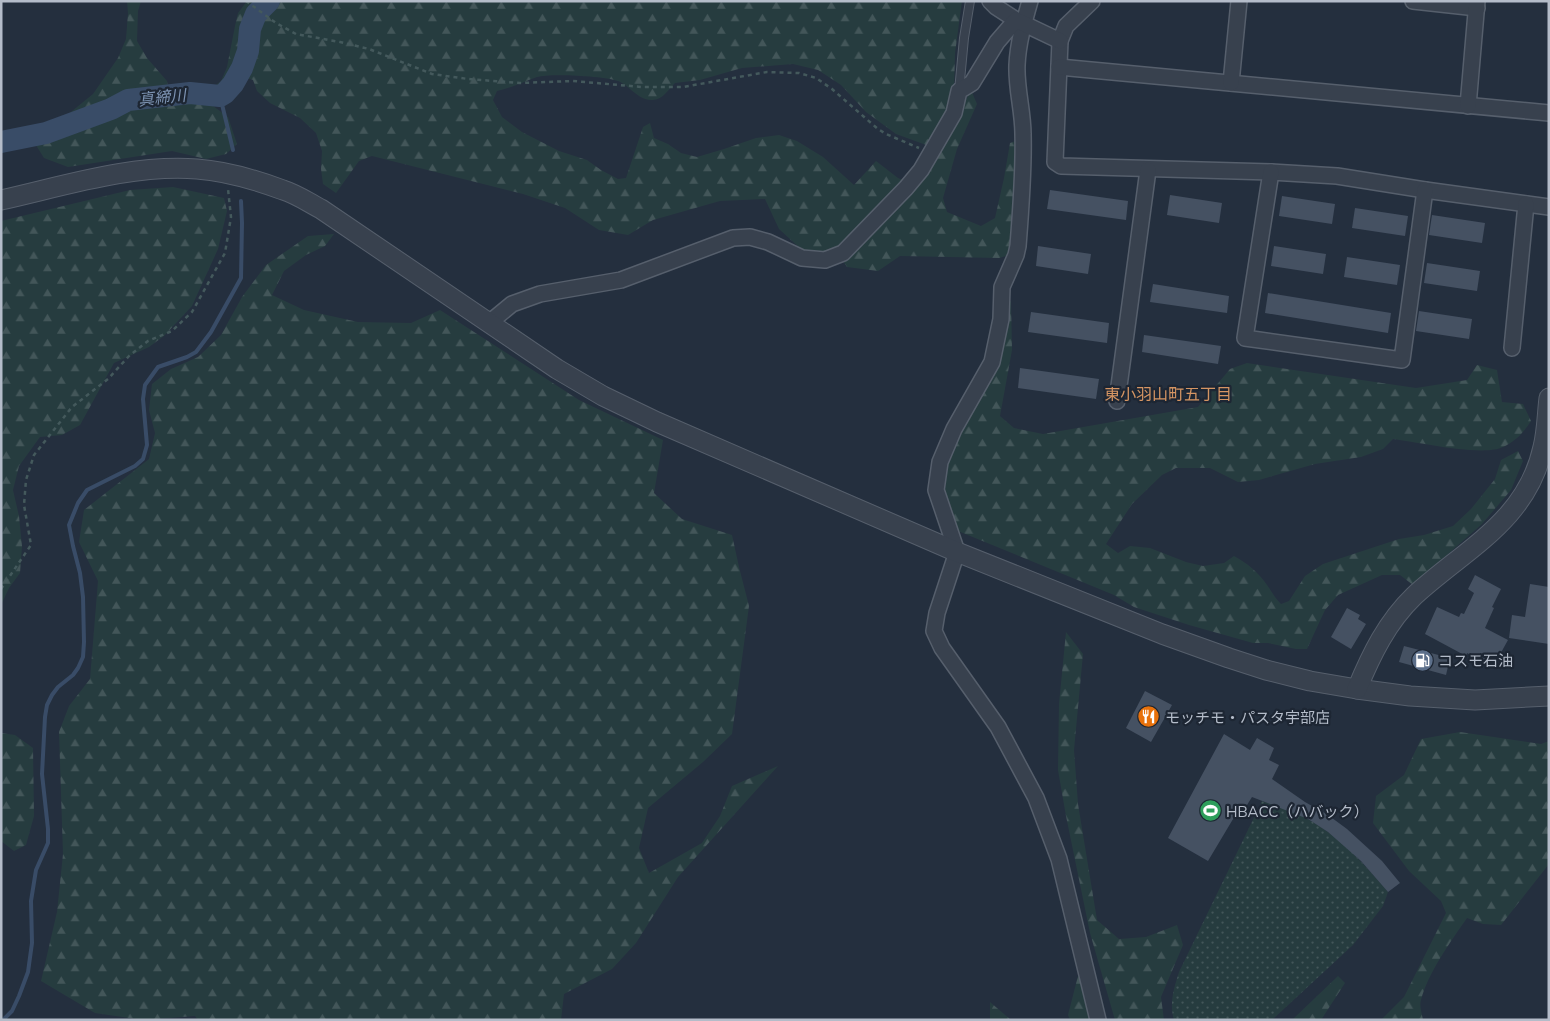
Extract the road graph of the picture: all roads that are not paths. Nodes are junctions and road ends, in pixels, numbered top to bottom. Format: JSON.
{"nodes":[{"id":1,"x":970,"y":1,"type":"edge"},
{"id":2,"x":990,"y":1,"type":"edge"},
{"id":3,"x":1030,"y":1,"type":"edge"},
{"id":4,"x":1092,"y":1,"type":"edge"},
{"id":5,"x":1239,"y":1,"type":"edge"},
{"id":6,"x":1413,"y":1,"type":"edge"},
{"id":7,"x":1477,"y":5,"type":"edge"},
{"id":8,"x":1020,"y":22,"type":"junction"},
{"id":9,"x":1060,"y":41,"type":"junction"},
{"id":10,"x":1059,"y":67,"type":"junction"},
{"id":11,"x":1231,"y":83,"type":"junction"},
{"id":12,"x":959,"y":91,"type":"junction"},
{"id":13,"x":1468,"y":106,"type":"junction"},
{"id":14,"x":1549,"y":113,"type":"edge"},
{"id":15,"x":1148,"y":170,"type":"junction"},
{"id":16,"x":1271,"y":172,"type":"junction"},
{"id":17,"x":1425,"y":190,"type":"junction"},
{"id":18,"x":1,"y":200,"type":"edge"},
{"id":19,"x":1526,"y":204,"type":"junction"},
{"id":20,"x":1549,"y":207,"type":"edge"},
{"id":21,"x":489,"y":324,"type":"junction"},
{"id":22,"x":1512,"y":348,"type":"dead end"},
{"id":23,"x":1549,"y":398,"type":"edge"},
{"id":24,"x":1117,"y":401,"type":"dead end"},
{"id":25,"x":957,"y":552,"type":"junction"},
{"id":26,"x":1357,"y":689,"type":"junction"},
{"id":27,"x":1549,"y":696,"type":"edge"},
{"id":28,"x":1098,"y":1020,"type":"edge"}],
"edges":[{"from":1,"to":12,"type":"lane"},
{"from":2,"to":8,"type":"street"},
{"from":3,"to":8,"type":"street"},
{"from":4,"to":9,"type":"street"},
{"from":5,"to":11,"type":"street"},
{"from":6,"to":7,"type":"street"},
{"from":7,"to":13,"type":"street"},
{"from":8,"to":9,"type":"street"},
{"from":8,"to":12,"type":"street"},
{"from":8,"to":25,"type":"street"},
{"from":9,"to":10,"type":"street"},
{"from":10,"to":11,"type":"street"},
{"from":10,"to":15,"type":"street"},
{"from":11,"to":13,"type":"street"},
{"from":12,"to":21,"type":"street"},
{"from":13,"to":14,"type":"street"},
{"from":15,"to":16,"type":"street"},
{"from":15,"to":24,"type":"street"},
{"from":16,"to":17,"type":"street"},
{"from":16,"to":17,"type":"street"},
{"from":17,"to":19,"type":"street"},
{"from":18,"to":21,"type":"street"},
{"from":19,"to":20,"type":"street"},
{"from":19,"to":22,"type":"street"},
{"from":21,"to":25,"type":"street"},
{"from":23,"to":26,"type":"street"},
{"from":25,"to":26,"type":"street"},
{"from":25,"to":28,"type":"street"},
{"from":26,"to":27,"type":"street"}]}
